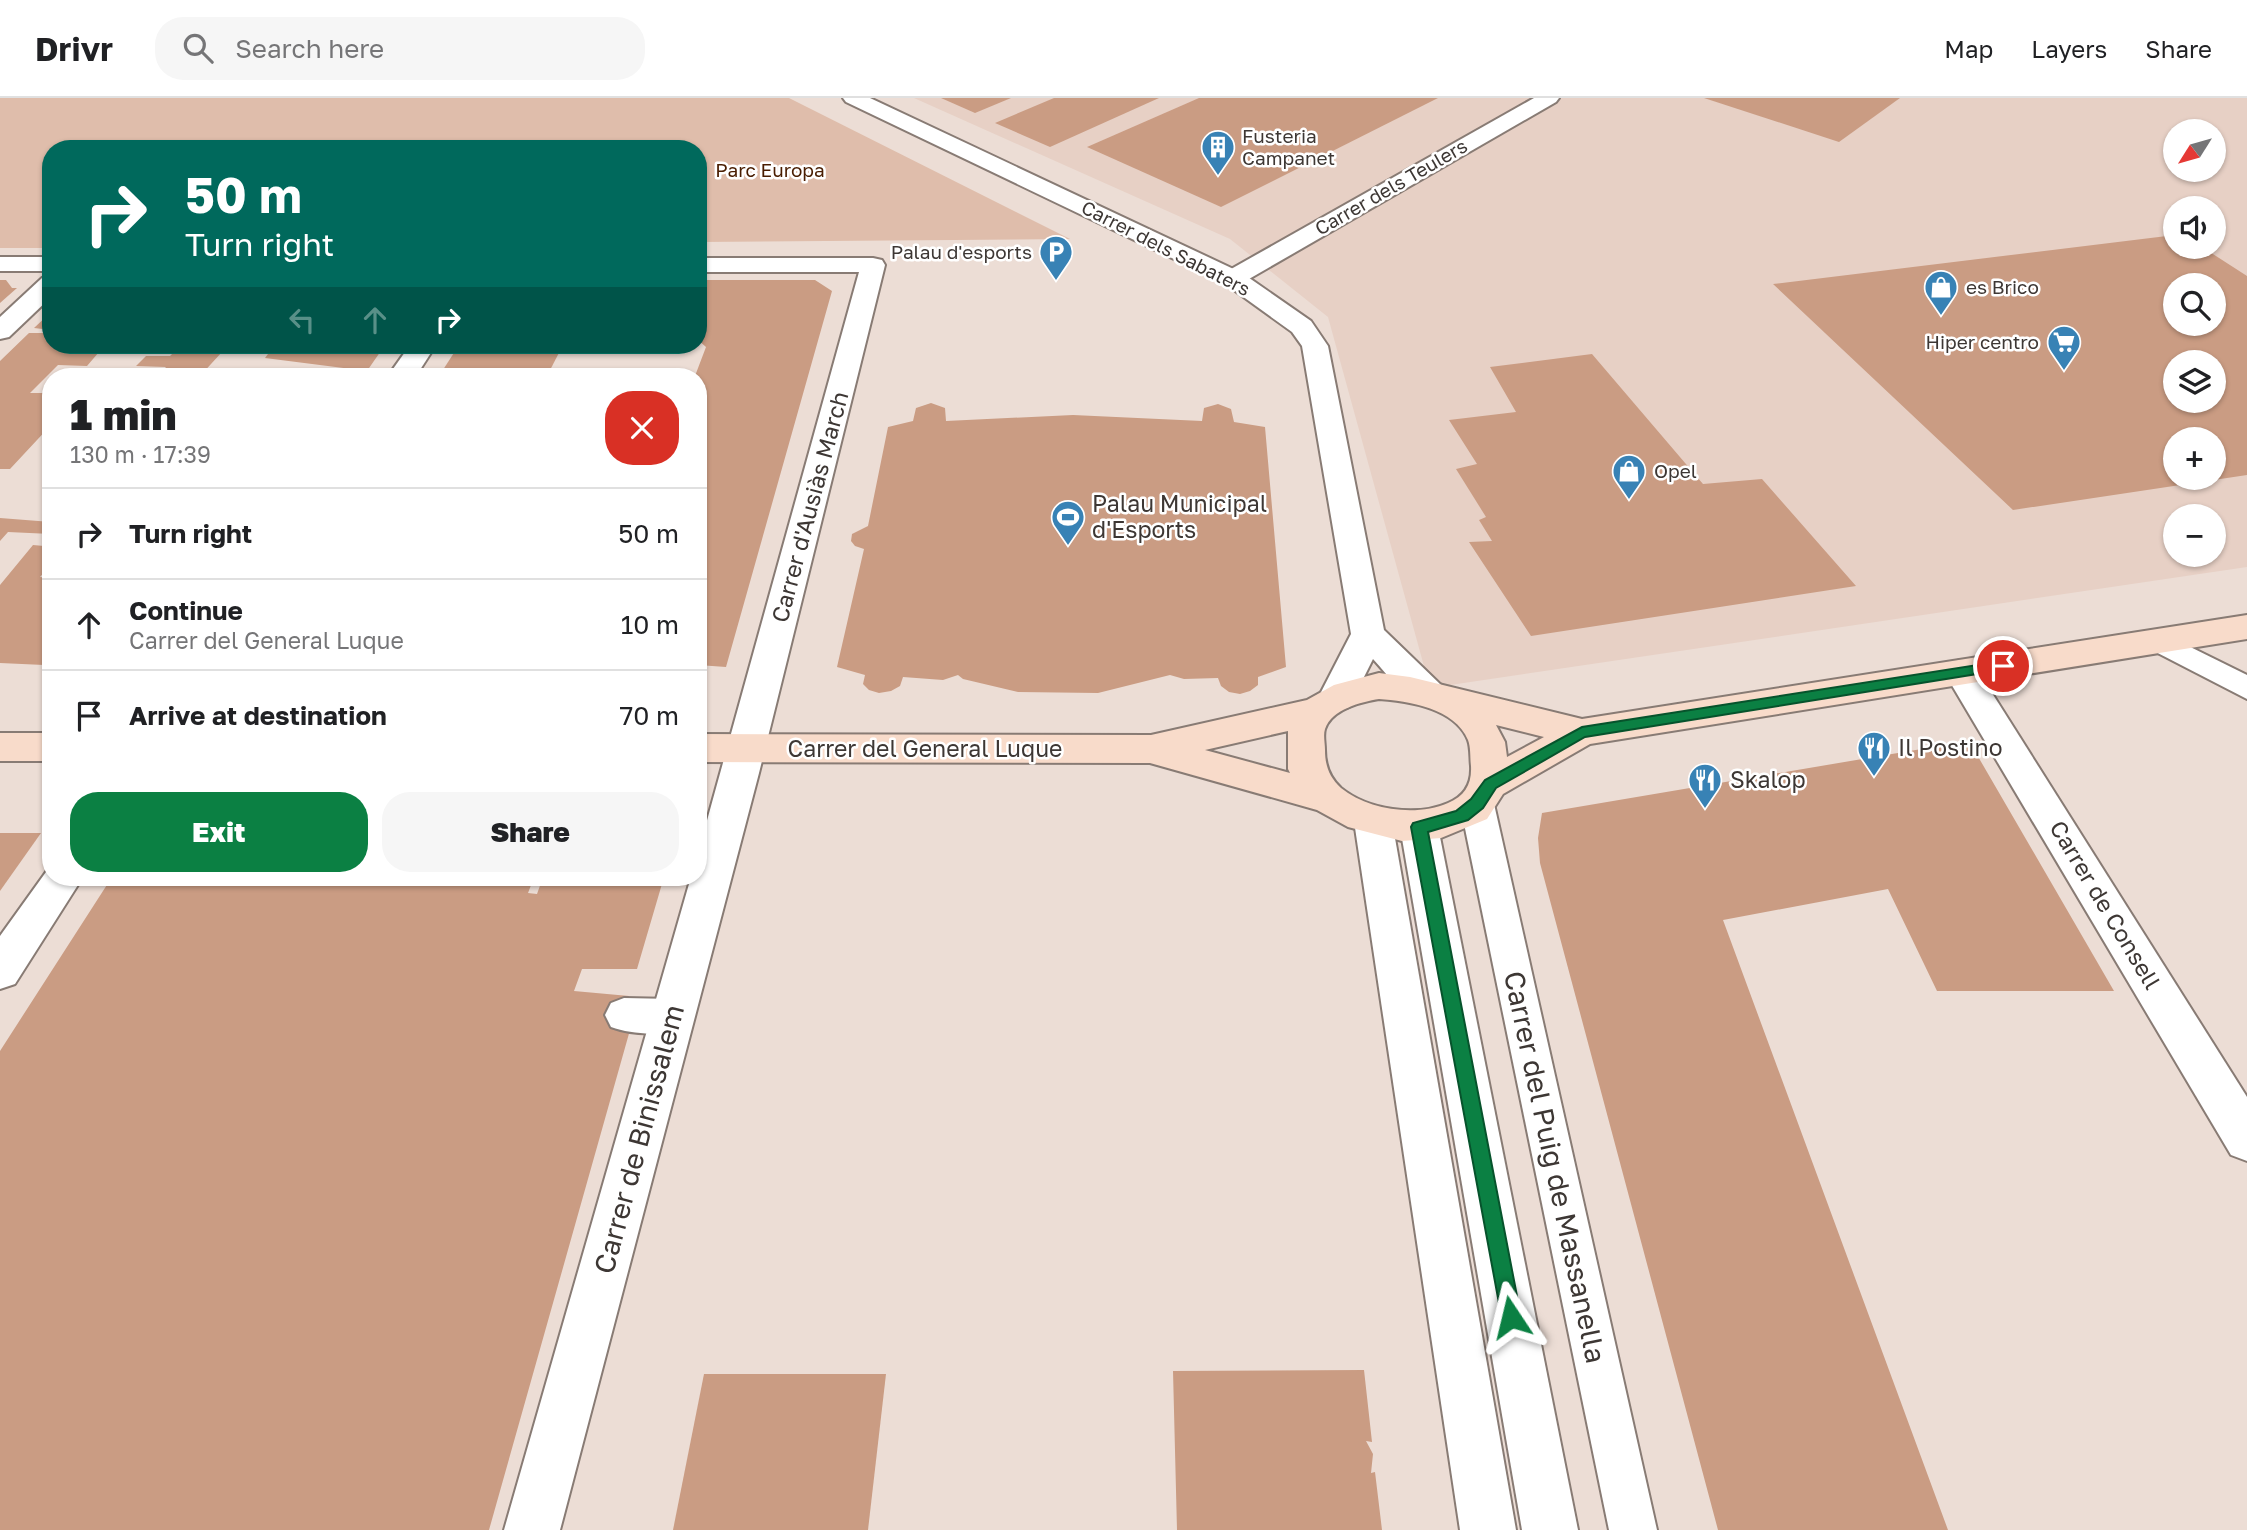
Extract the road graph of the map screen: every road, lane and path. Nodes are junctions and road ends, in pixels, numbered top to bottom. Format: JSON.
{"nodes":[{"id":1,"x":853,"y":98,"type":"edge"},
{"id":2,"x":1549,"y":98,"type":"edge"},
{"id":3,"x":0,"y":264,"type":"edge"},
{"id":4,"x":42,"y":264,"type":"edge"},
{"id":5,"x":707,"y":265,"type":"edge"},
{"id":6,"x":1233,"y":278,"type":"junction"},
{"id":7,"x":42,"y":291,"type":"edge"},
{"id":8,"x":0,"y":331,"type":"edge"},
{"id":9,"x":2247,"y":627,"type":"edge"},
{"id":10,"x":1368,"y":634,"type":"junction"},
{"id":11,"x":2158,"y":641,"type":"junction"},
{"id":12,"x":1961,"y":672,"type":"junction"},
{"id":13,"x":2247,"y":688,"type":"edge"},
{"id":14,"x":1436,"y":697,"type":"junction"},
{"id":15,"x":1327,"y":704,"type":"junction"},
{"id":16,"x":1582,"y":732,"type":"junction"},
{"id":17,"x":0,"y":747,"type":"edge"},
{"id":18,"x":42,"y":747,"type":"edge"},
{"id":19,"x":707,"y":748,"type":"edge"},
{"id":20,"x":747,"y":748,"type":"junction"},
{"id":21,"x":1151,"y":749,"type":"junction"},
{"id":22,"x":1484,"y":794,"type":"junction"},
{"id":23,"x":1331,"y":799,"type":"junction"},
{"id":24,"x":1373,"y":821,"type":"junction"},
{"id":25,"x":1419,"y":827,"type":"junction"},
{"id":26,"x":58,"y":886,"type":"edge"},
{"id":27,"x":0,"y":971,"type":"edge"},
{"id":28,"x":624,"y":1015,"type":"dead end"},
{"id":29,"x":673,"y":1016,"type":"junction"},
{"id":30,"x":2247,"y":1139,"type":"edge"},
{"id":31,"x":532,"y":1530,"type":"edge"},
{"id":32,"x":1488,"y":1530,"type":"edge"},
{"id":33,"x":1550,"y":1530,"type":"edge"},
{"id":34,"x":1633,"y":1530,"type":"edge"}],
"edges":[{"from":1,"to":6,"type":"street","name":"Carrer dels Sabaters"},
{"from":2,"to":6,"type":"street","name":"Carrer dels Teulers"},
{"from":3,"to":4,"type":"street"},
{"from":5,"to":20,"type":"street","name":"Carrer d'Ausiàs March"},
{"from":6,"to":10,"type":"street","name":"Carrer dels Sabaters"},
{"from":7,"to":8,"type":"street"},
{"from":9,"to":11,"type":"main road"},
{"from":10,"to":14,"type":"street"},
{"from":10,"to":15,"type":"street"},
{"from":11,"to":12,"type":"main road"},
{"from":11,"to":13,"type":"lane"},
{"from":12,"to":16,"type":"main road"},
{"from":12,"to":30,"type":"street","name":"Carrer de Consell"},
{"from":14,"to":15,"type":"main road"},
{"from":14,"to":16,"type":"main road"},
{"from":14,"to":22,"type":"main road"},
{"from":15,"to":21,"type":"main road","name":"Carrer del General Luque"},
{"from":15,"to":23,"type":"main road"},
{"from":16,"to":22,"type":"main road"},
{"from":17,"to":18,"type":"main road"},
{"from":19,"to":20,"type":"main road","name":"Carrer del General Luque"},
{"from":20,"to":21,"type":"main road","name":"Carrer del General Luque"},
{"from":20,"to":29,"type":"street","name":"Carrer de Binissalem"},
{"from":21,"to":23,"type":"main road","name":"Carrer del General Luque"},
{"from":22,"to":25,"type":"main road"},
{"from":22,"to":34,"type":"lane","name":"Carrer del Puig de Massanella"},
{"from":23,"to":24,"type":"main road"},
{"from":24,"to":25,"type":"main road"},
{"from":24,"to":32,"type":"street"},
{"from":25,"to":33,"type":"street"},
{"from":26,"to":27,"type":"street"},
{"from":28,"to":29,"type":"lane"},
{"from":29,"to":31,"type":"street","name":"Carrer de Binissalem"}]}
